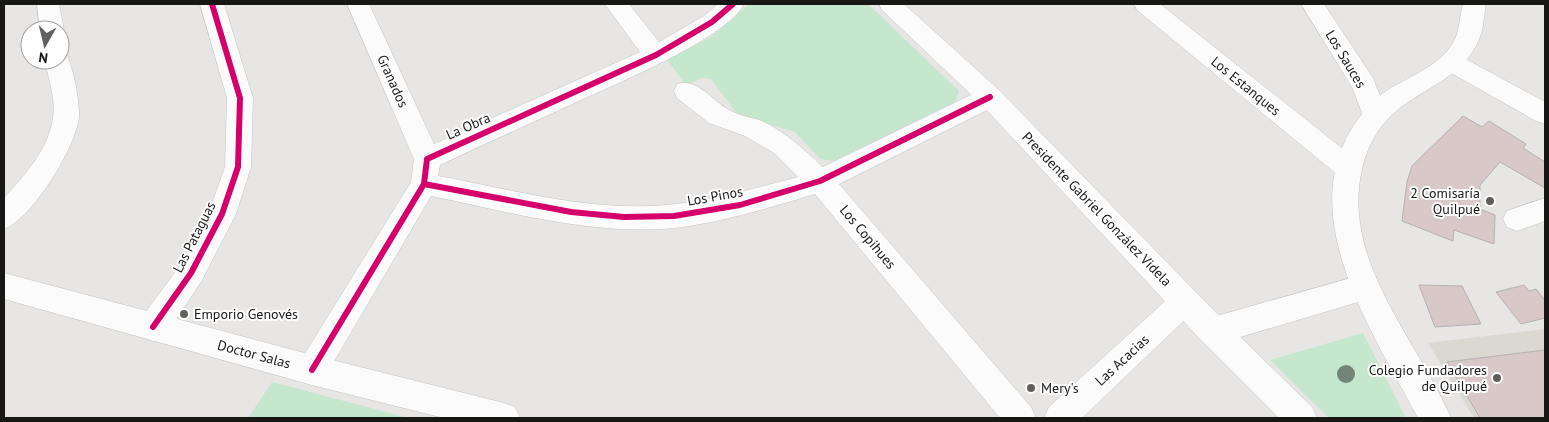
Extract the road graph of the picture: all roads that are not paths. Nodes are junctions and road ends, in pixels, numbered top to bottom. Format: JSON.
{"nodes":[{"id":1,"x":48,"y":4,"type":"edge"},
{"id":2,"x":212,"y":4,"type":"edge"},
{"id":3,"x":358,"y":4,"type":"edge"},
{"id":4,"x":616,"y":4,"type":"edge"},
{"id":5,"x":733,"y":4,"type":"edge"},
{"id":6,"x":890,"y":4,"type":"edge"},
{"id":7,"x":1145,"y":4,"type":"edge"},
{"id":8,"x":1312,"y":4,"type":"edge"},
{"id":9,"x":1474,"y":4,"type":"edge"},
{"id":10,"x":50,"y":20,"type":"edge"},
{"id":11,"x":656,"y":55,"type":"junction"},
{"id":12,"x":1453,"y":62,"type":"junction"},
{"id":13,"x":59,"y":70,"type":"edge"},
{"id":14,"x":686,"y":91,"type":"dead end"},
{"id":15,"x":990,"y":97,"type":"junction"},
{"id":16,"x":1545,"y":114,"type":"edge"},
{"id":17,"x":1375,"y":116,"type":"junction"},
{"id":18,"x":1348,"y":168,"type":"junction"},
{"id":19,"x":426,"y":172,"type":"junction"},
{"id":20,"x":820,"y":181,"type":"junction"},
{"id":21,"x":1545,"y":209,"type":"edge"},
{"id":22,"x":4,"y":218,"type":"edge"},
{"id":23,"x":1517,"y":219,"type":"dead end"},
{"id":24,"x":4,"y":286,"type":"edge"},
{"id":25,"x":1365,"y":287,"type":"junction"},
{"id":26,"x":1185,"y":301,"type":"junction"},
{"id":27,"x":153,"y":327,"type":"junction"},
{"id":28,"x":1213,"y":331,"type":"junction"},
{"id":29,"x":312,"y":370,"type":"junction"},
{"id":30,"x":504,"y":418,"type":"edge"},
{"id":31,"x":1020,"y":418,"type":"edge"},
{"id":32,"x":1060,"y":418,"type":"edge"},
{"id":33,"x":1301,"y":418,"type":"edge"},
{"id":34,"x":1435,"y":418,"type":"edge"}],
"edges":[{"from":1,"to":10,"type":"street"},
{"from":2,"to":27,"type":"street","name":"Las Pataguas"},
{"from":3,"to":19,"type":"street","name":"Granados"},
{"from":4,"to":11,"type":"street"},
{"from":5,"to":11,"type":"street","name":"La Obra"},
{"from":6,"to":15,"type":"street","name":"Presidente Gabriel González Videla"},
{"from":7,"to":18,"type":"street","name":"Los Estanques"},
{"from":8,"to":17,"type":"street","name":"Los Sauces"},
{"from":9,"to":12,"type":"street"},
{"from":11,"to":19,"type":"street","name":"La Obra"},
{"from":12,"to":16,"type":"street"},
{"from":12,"to":17,"type":"street"},
{"from":13,"to":22,"type":"street"},
{"from":14,"to":20,"type":"street","name":"Los Copihues"},
{"from":15,"to":20,"type":"street","name":"Los Pinos"},
{"from":15,"to":26,"type":"street","name":"Presidente Gabriel González Videla"},
{"from":17,"to":18,"type":"street"},
{"from":18,"to":25,"type":"street"},
{"from":19,"to":20,"type":"street","name":"Los Pinos"},
{"from":19,"to":29,"type":"street"},
{"from":20,"to":31,"type":"street","name":"Los Copihues"},
{"from":21,"to":23,"type":"street"},
{"from":24,"to":27,"type":"street","name":"Doctor Salas"},
{"from":25,"to":28,"type":"street"},
{"from":25,"to":34,"type":"street"},
{"from":26,"to":28,"type":"street","name":"Presidente Gabriel González Videla"},
{"from":26,"to":32,"type":"street","name":"Las Acacias"},
{"from":27,"to":29,"type":"street","name":"Doctor Salas"},
{"from":28,"to":33,"type":"street","name":"Presidente Gabriel González Videla"},
{"from":29,"to":30,"type":"street","name":"Doctor Salas"}]}
